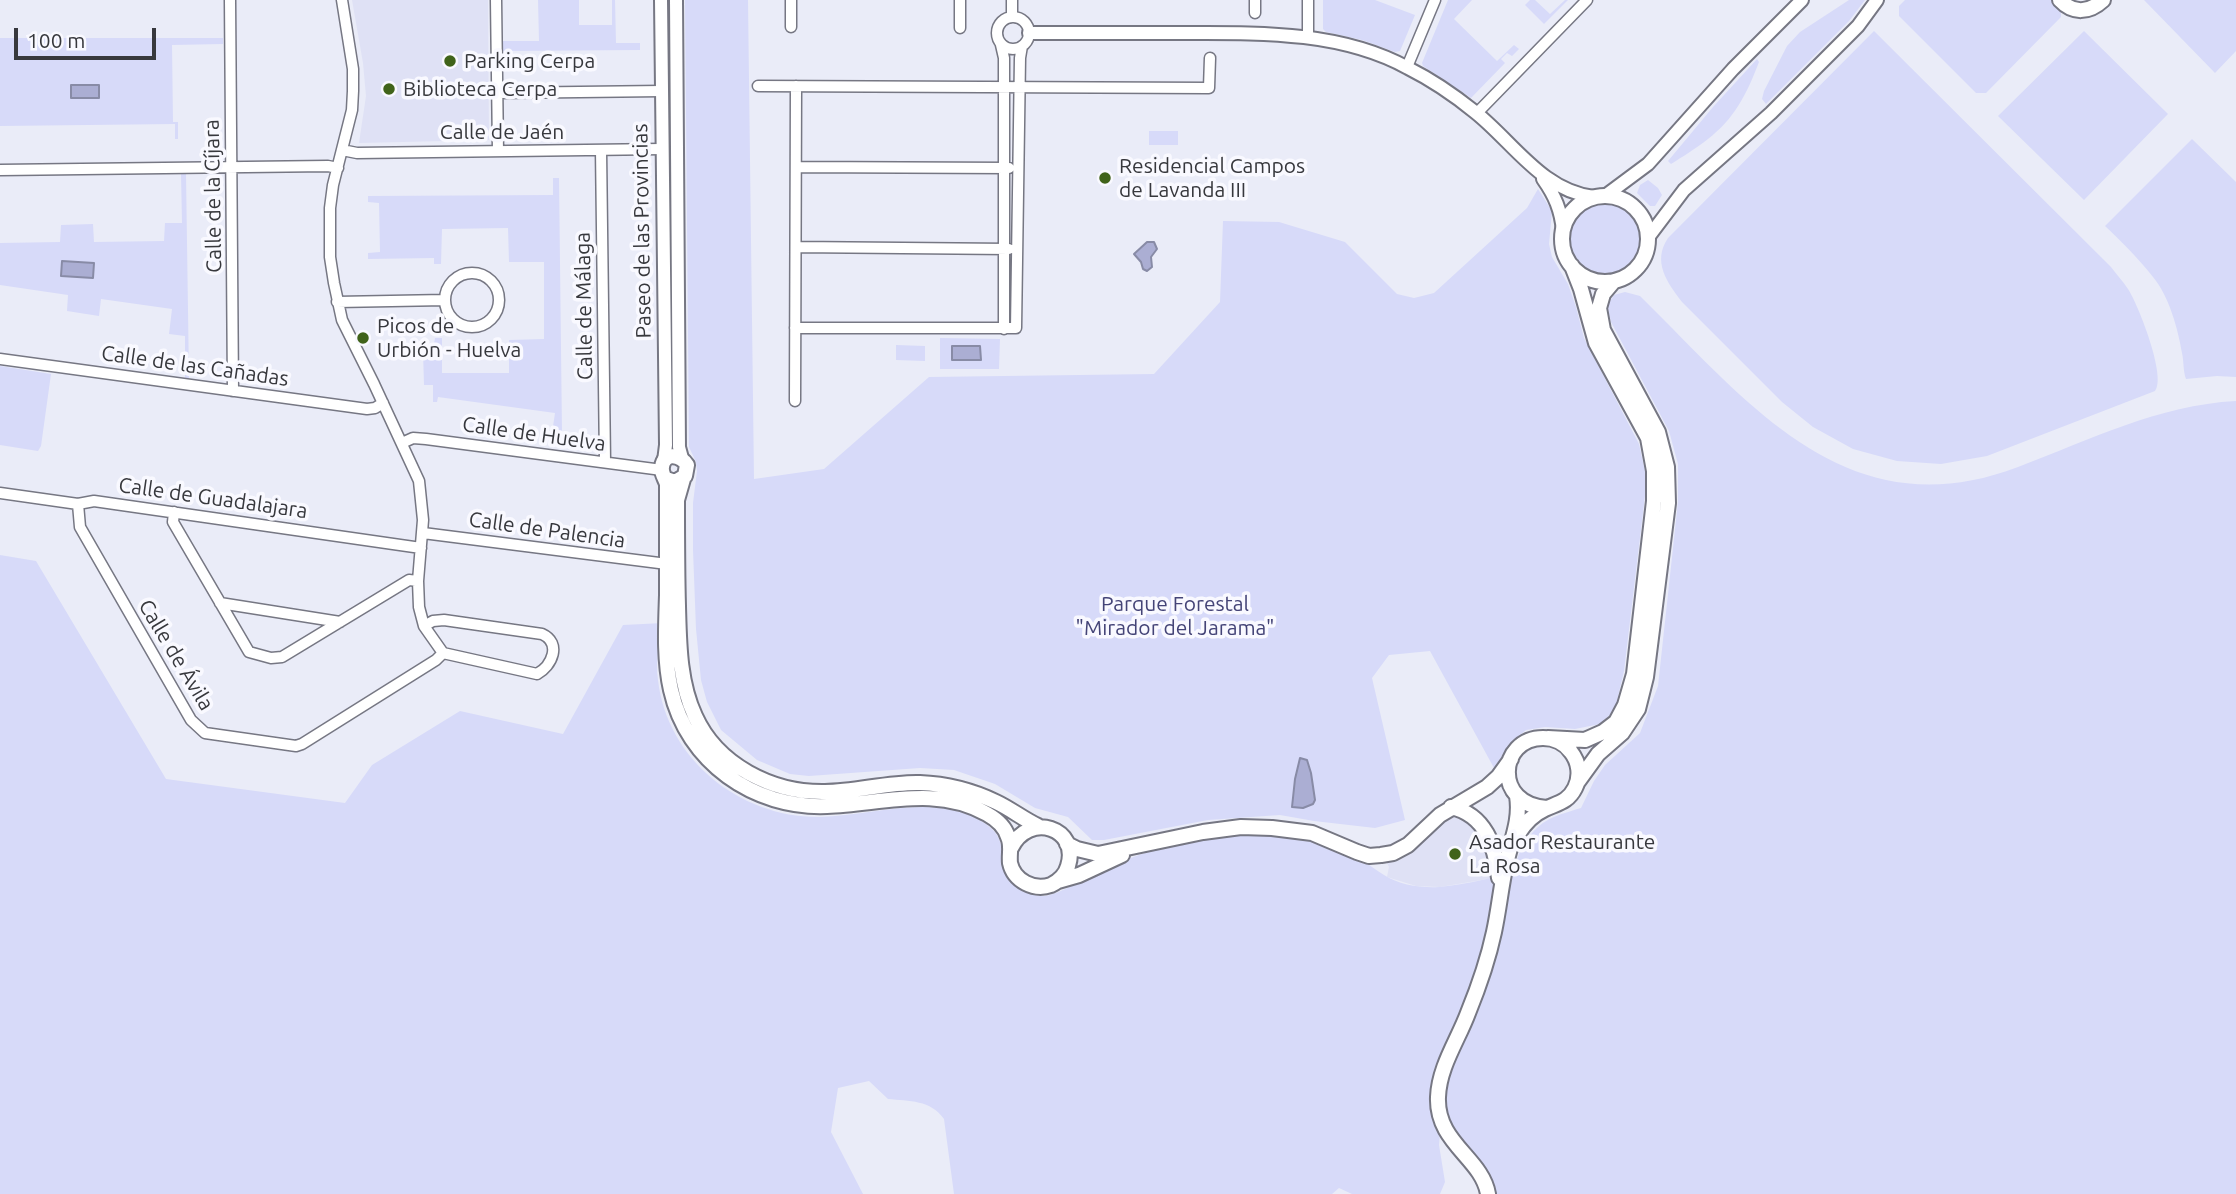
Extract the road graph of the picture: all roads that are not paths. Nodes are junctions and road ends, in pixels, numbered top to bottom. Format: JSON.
{"nodes":[{"id":1,"x":230,"y":0,"type":"edge"},
{"id":2,"x":342,"y":0,"type":"edge"},
{"id":3,"x":496,"y":0,"type":"edge"},
{"id":4,"x":662,"y":0,"type":"edge"},
{"id":5,"x":676,"y":0,"type":"edge"},
{"id":6,"x":791,"y":0,"type":"edge"},
{"id":7,"x":960,"y":0,"type":"edge"},
{"id":8,"x":1012,"y":0,"type":"edge"},
{"id":9,"x":1255,"y":0,"type":"edge"},
{"id":10,"x":1308,"y":0,"type":"edge"},
{"id":11,"x":1435,"y":0,"type":"edge"},
{"id":12,"x":1587,"y":0,"type":"edge"},
{"id":13,"x":1802,"y":0,"type":"edge"},
{"id":14,"x":1877,"y":0,"type":"edge"},
{"id":15,"x":2060,"y":0,"type":"edge"},
{"id":16,"x":2103,"y":0,"type":"edge"},
{"id":17,"x":1255,"y":13,"type":"dead end"},
{"id":18,"x":1012,"y":16,"type":"junction"},
{"id":19,"x":791,"y":27,"type":"dead end"},
{"id":20,"x":960,"y":28,"type":"dead end"},
{"id":21,"x":1029,"y":33,"type":"junction"},
{"id":22,"x":1308,"y":38,"type":"junction"},
{"id":23,"x":1001,"y":45,"type":"junction"},
{"id":24,"x":1022,"y":46,"type":"junction"},
{"id":25,"x":1210,"y":58,"type":"dead end"},
{"id":26,"x":1407,"y":67,"type":"junction"},
{"id":27,"x":758,"y":86,"type":"dead end"},
{"id":28,"x":796,"y":86,"type":"junction"},
{"id":29,"x":1003,"y":88,"type":"junction"},
{"id":30,"x":1019,"y":88,"type":"junction"},
{"id":31,"x":662,"y":91,"type":"junction"},
{"id":32,"x":497,"y":93,"type":"junction"},
{"id":33,"x":1477,"y":113,"type":"junction"},
{"id":34,"x":663,"y":149,"type":"junction"},
{"id":35,"x":342,"y":150,"type":"junction"},
{"id":36,"x":601,"y":150,"type":"junction"},
{"id":37,"x":498,"y":151,"type":"junction"},
{"id":38,"x":231,"y":166,"type":"junction"},
{"id":39,"x":796,"y":167,"type":"junction"},
{"id":40,"x":338,"y":168,"type":"junction"},
{"id":41,"x":1004,"y":168,"type":"junction"},
{"id":42,"x":1018,"y":168,"type":"junction"},
{"id":43,"x":0,"y":170,"type":"edge"},
{"id":44,"x":1537,"y":170,"type":"junction"},
{"id":45,"x":1600,"y":197,"type":"junction"},
{"id":46,"x":1563,"y":231,"type":"junction"},
{"id":47,"x":1647,"y":239,"type":"junction"},
{"id":48,"x":796,"y":247,"type":"junction"},
{"id":49,"x":1004,"y":249,"type":"junction"},
{"id":50,"x":1018,"y":249,"type":"junction"},
{"id":51,"x":1572,"y":266,"type":"junction"},
{"id":52,"x":1614,"y":281,"type":"junction"},
{"id":53,"x":445,"y":300,"type":"junction"},
{"id":54,"x":337,"y":302,"type":"junction"},
{"id":55,"x":795,"y":328,"type":"junction"},
{"id":56,"x":1004,"y":329,"type":"junction"},
{"id":57,"x":0,"y":359,"type":"edge"},
{"id":58,"x":233,"y":391,"type":"junction"},
{"id":59,"x":795,"y":401,"type":"dead end"},
{"id":60,"x":383,"y":403,"type":"junction"},
{"id":61,"x":401,"y":443,"type":"junction"},
{"id":62,"x":682,"y":458,"type":"junction"},
{"id":63,"x":605,"y":462,"type":"junction"},
{"id":64,"x":664,"y":470,"type":"junction"},
{"id":65,"x":683,"y":479,"type":"junction"},
{"id":66,"x":0,"y":493,"type":"edge"},
{"id":67,"x":78,"y":504,"type":"junction"},
{"id":68,"x":174,"y":512,"type":"junction"},
{"id":69,"x":423,"y":533,"type":"junction"},
{"id":70,"x":421,"y":548,"type":"junction"},
{"id":71,"x":667,"y":564,"type":"junction"},
{"id":72,"x":418,"y":581,"type":"junction"},
{"id":73,"x":220,"y":603,"type":"junction"},
{"id":74,"x":340,"y":622,"type":"junction"},
{"id":75,"x":424,"y":626,"type":"junction"},
{"id":76,"x":443,"y":653,"type":"junction"},
{"id":77,"x":1548,"y":738,"type":"junction"},
{"id":78,"x":1604,"y":740,"type":"junction"},
{"id":79,"x":1511,"y":759,"type":"junction"},
{"id":80,"x":1577,"y":783,"type":"junction"},
{"id":81,"x":1515,"y":794,"type":"junction"},
{"id":82,"x":1472,"y":797,"type":"junction"},
{"id":83,"x":1451,"y":807,"type":"junction"},
{"id":84,"x":1547,"y":808,"type":"junction"},
{"id":85,"x":1038,"y":826,"type":"junction"},
{"id":86,"x":1067,"y":844,"type":"junction"},
{"id":87,"x":1147,"y":844,"type":"junction"},
{"id":88,"x":1011,"y":848,"type":"junction"},
{"id":89,"x":1510,"y":848,"type":"junction"},
{"id":90,"x":1058,"y":881,"type":"junction"},
{"id":91,"x":1500,"y":897,"type":"junction"},
{"id":92,"x":1488,"y":1194,"type":"edge"}],
"edges":[{"from":1,"to":38,"type":"street","name":"Calle de la Cíjara"},
{"from":2,"to":35,"type":"street"},
{"from":3,"to":32,"type":"street"},
{"from":4,"to":31,"type":"street","name":"Paseo de las Provincias"},
{"from":5,"to":62,"type":"street","name":"Paseo de las Provincias"},
{"from":6,"to":19,"type":"street"},
{"from":7,"to":20,"type":"street"},
{"from":8,"to":18,"type":"street"},
{"from":9,"to":17,"type":"street"},
{"from":10,"to":22,"type":"street"},
{"from":11,"to":26,"type":"street"},
{"from":12,"to":33,"type":"street"},
{"from":13,"to":45,"type":"street"},
{"from":14,"to":47,"type":"street"},
{"from":15,"to":16,"type":"main road"},
{"from":18,"to":21,"type":"street"},
{"from":18,"to":23,"type":"street"},
{"from":21,"to":22,"type":"street"},
{"from":21,"to":24,"type":"street"},
{"from":22,"to":26,"type":"street"},
{"from":23,"to":24,"type":"street"},
{"from":23,"to":29,"type":"street"},
{"from":24,"to":30,"type":"street"},
{"from":25,"to":30,"type":"street"},
{"from":26,"to":33,"type":"street"},
{"from":27,"to":28,"type":"street"},
{"from":28,"to":29,"type":"street"},
{"from":28,"to":39,"type":"street"},
{"from":29,"to":30,"type":"street"},
{"from":29,"to":41,"type":"street"},
{"from":30,"to":42,"type":"street"},
{"from":31,"to":32,"type":"street"},
{"from":31,"to":34,"type":"street","name":"Paseo de las Provincias"},
{"from":32,"to":37,"type":"street"},
{"from":33,"to":44,"type":"street"},
{"from":34,"to":36,"type":"street","name":"Calle de Jaén"},
{"from":34,"to":64,"type":"street","name":"Paseo de las Provincias"},
{"from":35,"to":37,"type":"street","name":"Calle de Jaén"},
{"from":35,"to":40,"type":"street"},
{"from":36,"to":37,"type":"street","name":"Calle de Jaén"},
{"from":36,"to":63,"type":"street","name":"Calle de Málaga"},
{"from":38,"to":40,"type":"street"},
{"from":38,"to":43,"type":"street"},
{"from":38,"to":58,"type":"street","name":"Calle de la Cíjara"},
{"from":39,"to":41,"type":"street"},
{"from":39,"to":48,"type":"street"},
{"from":40,"to":54,"type":"street"},
{"from":41,"to":42,"type":"street"},
{"from":41,"to":49,"type":"street"},
{"from":42,"to":50,"type":"street"},
{"from":44,"to":45,"type":"street"},
{"from":44,"to":46,"type":"street"},
{"from":45,"to":46,"type":"main road"},
{"from":45,"to":47,"type":"main road"},
{"from":46,"to":51,"type":"main road"},
{"from":47,"to":52,"type":"main road"},
{"from":48,"to":49,"type":"street"},
{"from":48,"to":55,"type":"street"},
{"from":49,"to":50,"type":"street"},
{"from":49,"to":56,"type":"street"},
{"from":50,"to":56,"type":"street"},
{"from":51,"to":52,"type":"main road"},
{"from":51,"to":78,"type":"main road"},
{"from":52,"to":78,"type":"main road"},
{"from":53,"to":53,"type":"street"},
{"from":53,"to":54,"type":"street"},
{"from":54,"to":60,"type":"street"},
{"from":55,"to":56,"type":"street"},
{"from":55,"to":59,"type":"street"},
{"from":57,"to":58,"type":"street","name":"Calle de las Cañadas"},
{"from":58,"to":60,"type":"street","name":"Calle de las Cañadas"},
{"from":60,"to":61,"type":"street"},
{"from":61,"to":63,"type":"street","name":"Calle de Huelva"},
{"from":61,"to":69,"type":"street"},
{"from":62,"to":64,"type":"main road"},
{"from":62,"to":65,"type":"main road"},
{"from":63,"to":64,"type":"street","name":"Calle de Huelva"},
{"from":64,"to":65,"type":"main road"},
{"from":64,"to":71,"type":"main road","name":"Paseo de las Provincias"},
{"from":65,"to":85,"type":"main road"},
{"from":66,"to":67,"type":"street","name":"Calle de Guadalajara"},
{"from":67,"to":68,"type":"street","name":"Calle de Guadalajara"},
{"from":67,"to":76,"type":"street","name":"Calle de Ávila"},
{"from":68,"to":70,"type":"street","name":"Calle de Guadalajara"},
{"from":68,"to":73,"type":"street"},
{"from":69,"to":70,"type":"street"},
{"from":69,"to":71,"type":"street","name":"Calle de Palencia"},
{"from":70,"to":72,"type":"street"},
{"from":71,"to":88,"type":"main road","name":"Paseo de las Provincias"},
{"from":72,"to":74,"type":"street"},
{"from":72,"to":75,"type":"street"},
{"from":73,"to":74,"type":"street"},
{"from":73,"to":74,"type":"street"},
{"from":75,"to":76,"type":"street"},
{"from":75,"to":76,"type":"street"},
{"from":77,"to":78,"type":"main road"},
{"from":77,"to":79,"type":"main road"},
{"from":77,"to":80,"type":"main road"},
{"from":78,"to":80,"type":"main road"},
{"from":79,"to":81,"type":"main road"},
{"from":79,"to":82,"type":"main road"},
{"from":80,"to":84,"type":"main road"},
{"from":81,"to":82,"type":"main road"},
{"from":81,"to":84,"type":"main road"},
{"from":81,"to":89,"type":"main road"},
{"from":82,"to":83,"type":"main road"},
{"from":83,"to":87,"type":"main road"},
{"from":83,"to":91,"type":"main road"},
{"from":84,"to":89,"type":"main road"},
{"from":85,"to":86,"type":"main road"},
{"from":85,"to":88,"type":"main road"},
{"from":86,"to":87,"type":"main road"},
{"from":86,"to":90,"type":"main road"},
{"from":87,"to":90,"type":"main road"},
{"from":88,"to":90,"type":"main road"},
{"from":89,"to":91,"type":"main road"},
{"from":91,"to":92,"type":"main road"}]}
